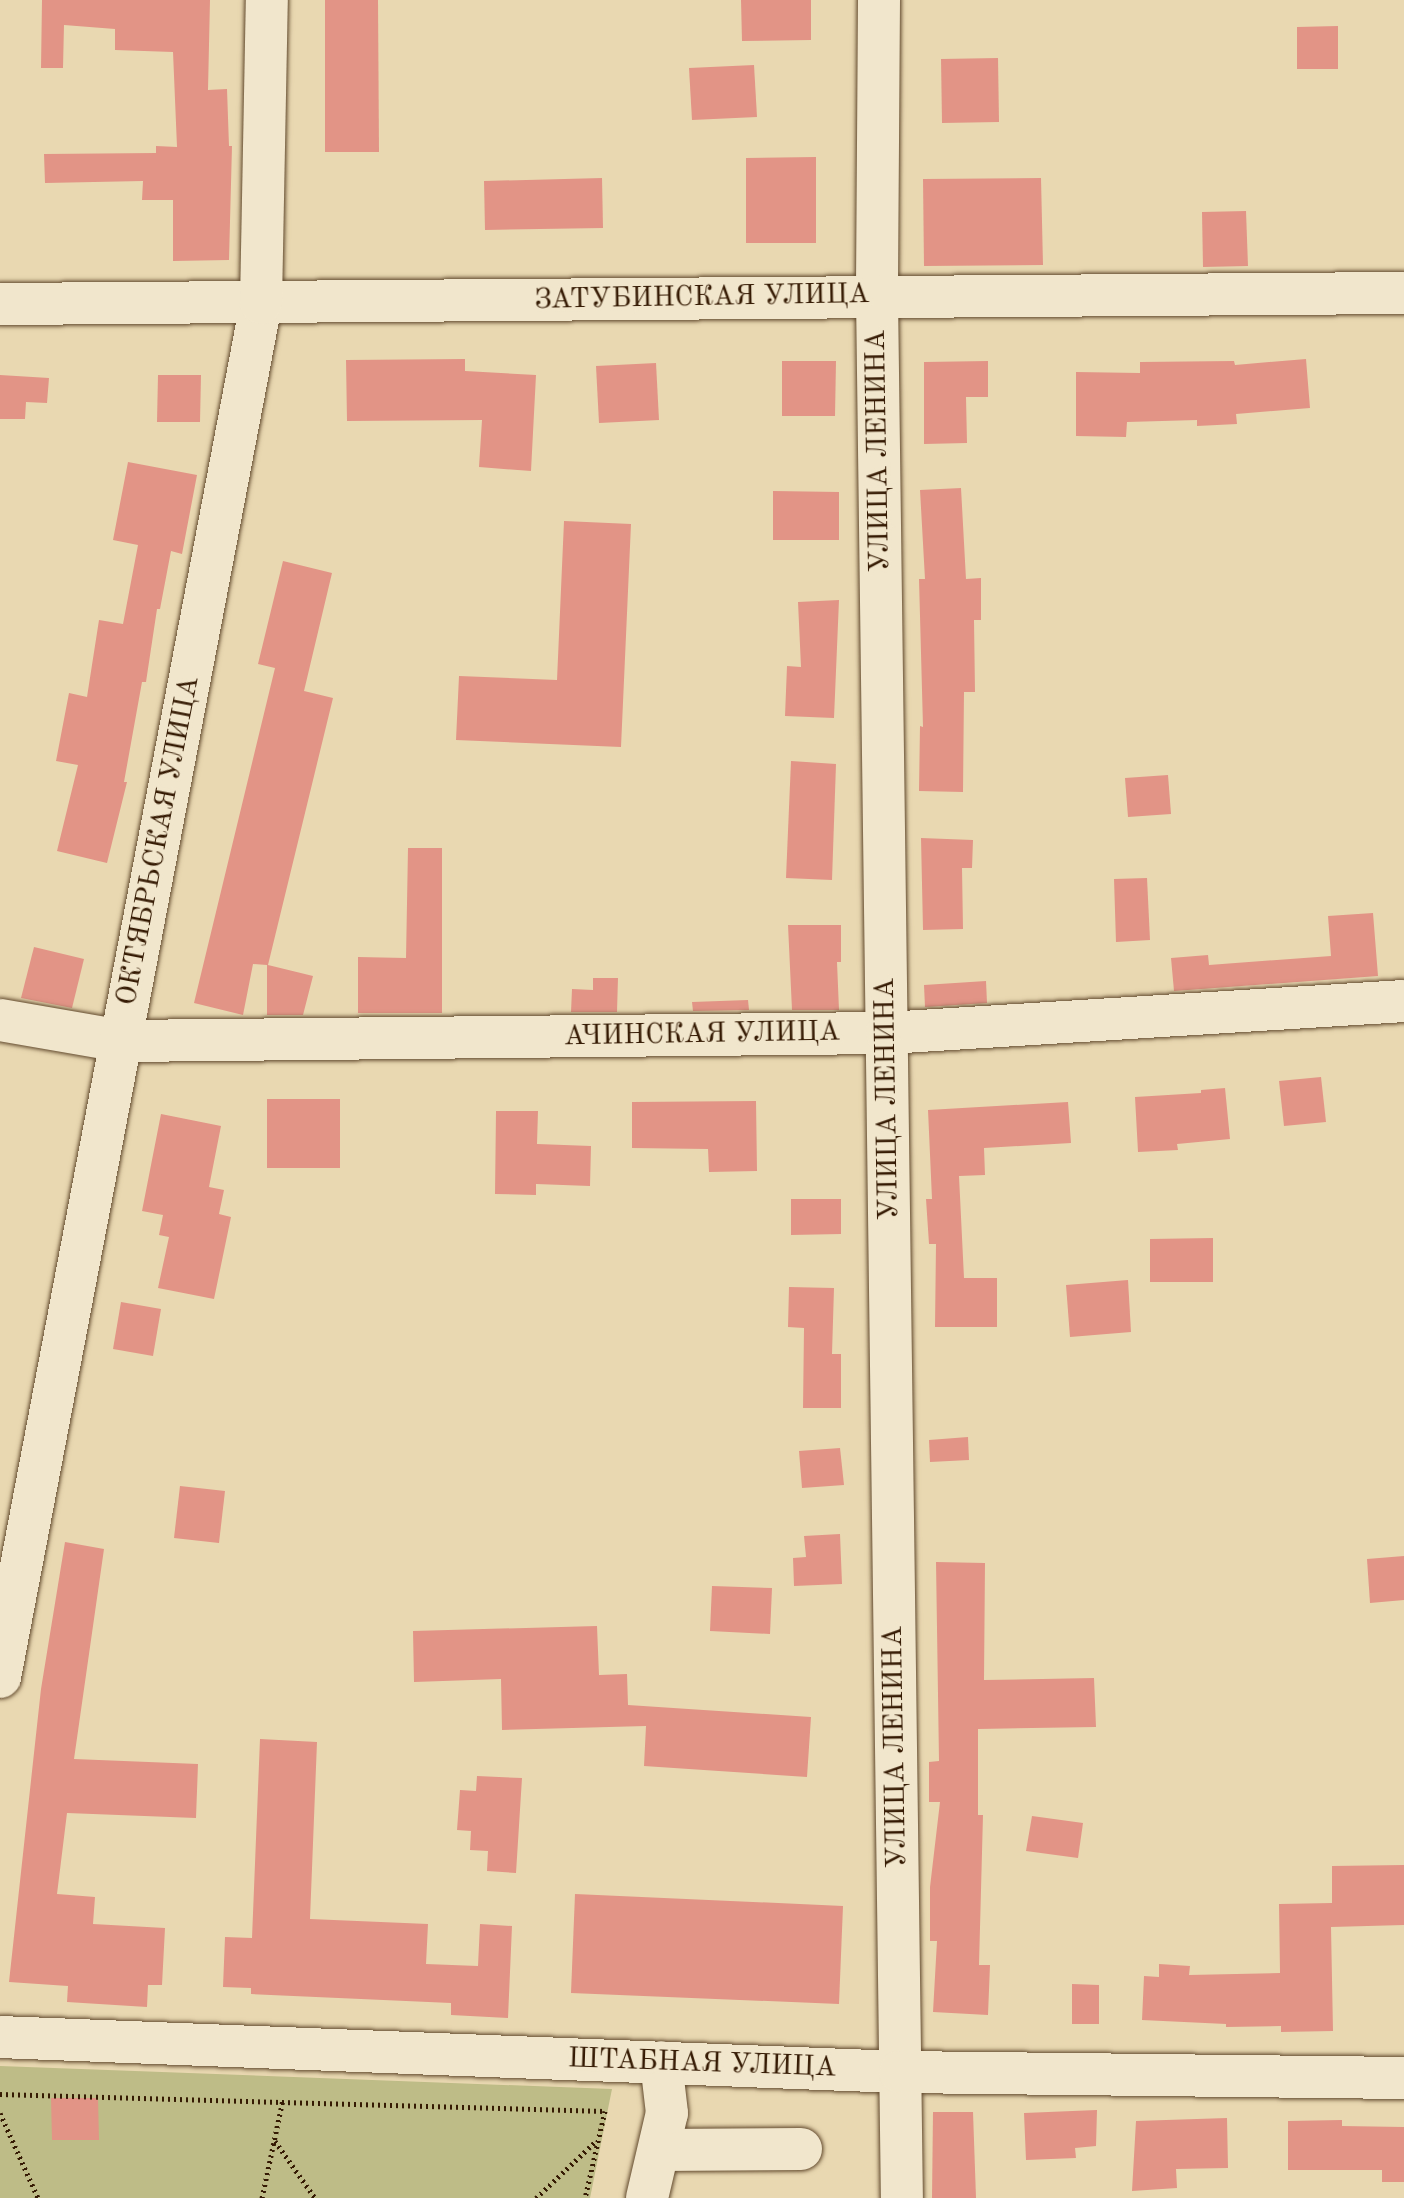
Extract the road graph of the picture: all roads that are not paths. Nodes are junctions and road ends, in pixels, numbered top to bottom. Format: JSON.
{"nodes":[{"id":1,"x":267,"y":0,"type":"edge"},
{"id":2,"x":879,"y":0,"type":"edge"},
{"id":3,"x":1404,"y":293,"type":"edge"},
{"id":4,"x":877,"y":296,"type":"junction"},
{"id":5,"x":261,"y":303,"type":"junction"},
{"id":6,"x":0,"y":304,"type":"edge"},
{"id":7,"x":1404,"y":1001,"type":"edge"},
{"id":8,"x":0,"y":1020,"type":"edge"},
{"id":9,"x":887,"y":1033,"type":"junction"},
{"id":10,"x":121,"y":1041,"type":"junction"},
{"id":11,"x":0,"y":1677,"type":"edge"},
{"id":12,"x":0,"y":2037,"type":"edge"},
{"id":13,"x":661,"y":2062,"type":"junction"},
{"id":14,"x":900,"y":2072,"type":"junction"},
{"id":15,"x":1404,"y":2078,"type":"edge"},
{"id":16,"x":801,"y":2149,"type":"dead end"},
{"id":17,"x":660,"y":2150,"type":"junction"},
{"id":18,"x":647,"y":2198,"type":"edge"},
{"id":19,"x":902,"y":2198,"type":"edge"}],
"edges":[{"from":1,"to":5,"type":"street","name":"ОКТЯБРЬСКАЯ УЛИЦА"},
{"from":2,"to":4,"type":"street","name":"УЛИЦА ЛЕНИНА"},
{"from":3,"to":4,"type":"street","name":"ЗАТУБИНСКАЯ УЛИЦА"},
{"from":4,"to":5,"type":"street","name":"ЗАТУБИНСКАЯ УЛИЦА"},
{"from":4,"to":9,"type":"street","name":"УЛИЦА ЛЕНИНА"},
{"from":5,"to":6,"type":"street","name":"ЗАТУБИНСКАЯ УЛИЦА"},
{"from":5,"to":10,"type":"street","name":"ОКТЯБРЬСКАЯ УЛИЦА"},
{"from":7,"to":9,"type":"street","name":"АЧИНСКАЯ УЛИЦА"},
{"from":8,"to":10,"type":"street","name":"АЧИНСКАЯ УЛИЦА"},
{"from":9,"to":10,"type":"street","name":"АЧИНСКАЯ УЛИЦА"},
{"from":9,"to":14,"type":"street","name":"УЛИЦА ЛЕНИНА"},
{"from":10,"to":11,"type":"street","name":"ОКТЯБРЬСКАЯ УЛИЦА"},
{"from":12,"to":13,"type":"street","name":"ШТАБНАЯ УЛИЦА"},
{"from":13,"to":14,"type":"street","name":"ШТАБНАЯ УЛИЦА"},
{"from":13,"to":17,"type":"street"},
{"from":14,"to":15,"type":"street","name":"ШТАБНАЯ УЛИЦА"},
{"from":14,"to":19,"type":"street","name":"УЛИЦА ЛЕНИНА"},
{"from":16,"to":17,"type":"street"},
{"from":17,"to":18,"type":"street"}]}
